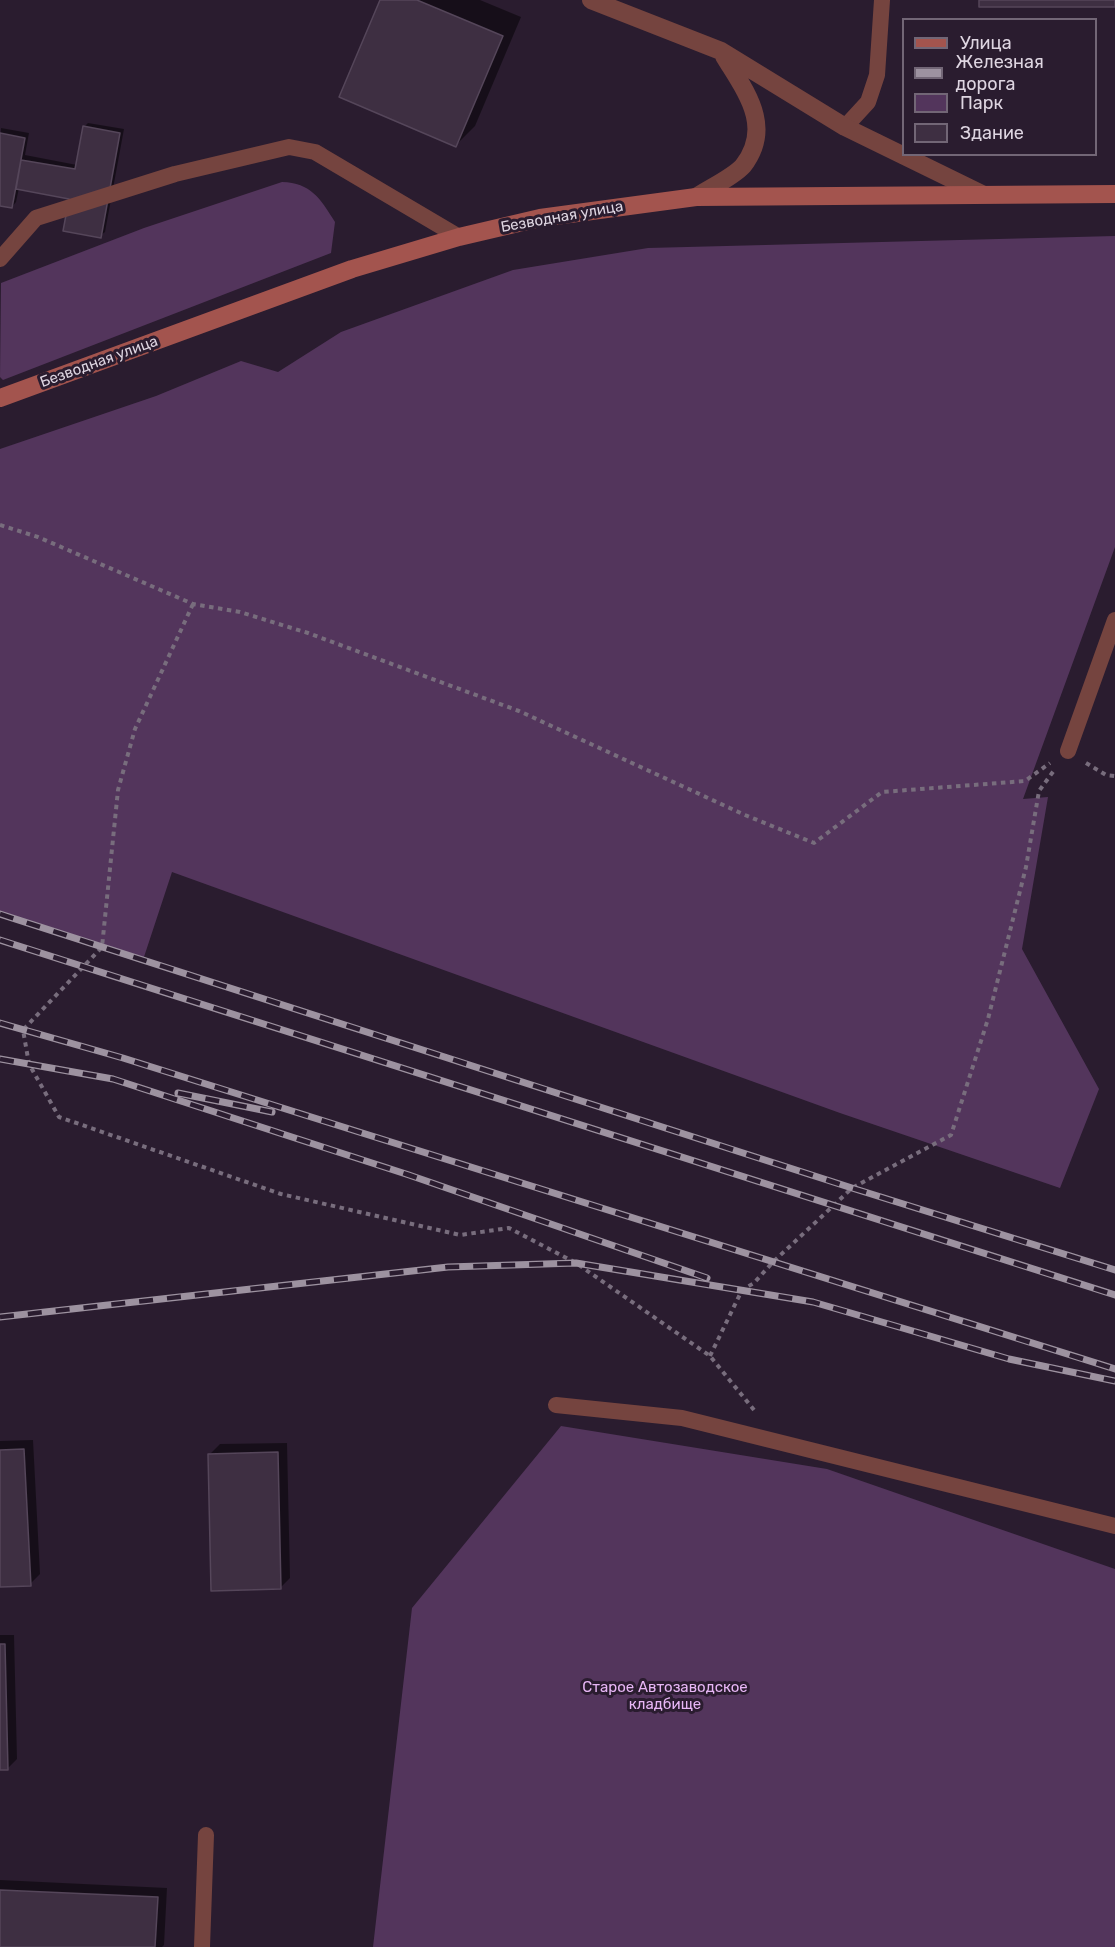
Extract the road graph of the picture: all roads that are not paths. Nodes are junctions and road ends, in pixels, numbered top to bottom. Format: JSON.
{"nodes":[{"id":1,"x":591,"y":0,"type":"edge"},
{"id":2,"x":882,"y":0,"type":"edge"},
{"id":3,"x":721,"y":51,"type":"junction"},
{"id":4,"x":845,"y":127,"type":"junction"},
{"id":5,"x":902,"y":155,"type":"edge"},
{"id":6,"x":904,"y":156,"type":"edge"},
{"id":7,"x":982,"y":194,"type":"junction"},
{"id":8,"x":1115,"y":194,"type":"edge"},
{"id":9,"x":696,"y":197,"type":"junction"},
{"id":10,"x":459,"y":237,"type":"junction"},
{"id":11,"x":0,"y":259,"type":"edge"},
{"id":12,"x":0,"y":398,"type":"edge"},
{"id":13,"x":1115,"y":620,"type":"edge"},
{"id":14,"x":1068,"y":751,"type":"road end"},
{"id":15,"x":556,"y":1405,"type":"dead end"},
{"id":16,"x":1115,"y":1526,"type":"edge"},
{"id":17,"x":206,"y":1835,"type":"dead end"},
{"id":18,"x":202,"y":1947,"type":"edge"}],
"edges":[{"from":1,"to":3,"type":"street"},
{"from":2,"to":4,"type":"lane"},
{"from":3,"to":4,"type":"street"},
{"from":3,"to":9,"type":"street"},
{"from":4,"to":5,"type":"street"},
{"from":6,"to":7,"type":"street"},
{"from":7,"to":8,"type":"main road","name":"Безводная улица"},
{"from":7,"to":9,"type":"main road","name":"Безводная улица"},
{"from":9,"to":10,"type":"main road","name":"Безводная улица"},
{"from":10,"to":11,"type":"lane"},
{"from":10,"to":12,"type":"main road","name":"Безводная улица"},
{"from":13,"to":14,"type":"lane"},
{"from":15,"to":16,"type":"lane"},
{"from":17,"to":18,"type":"lane"}]}
